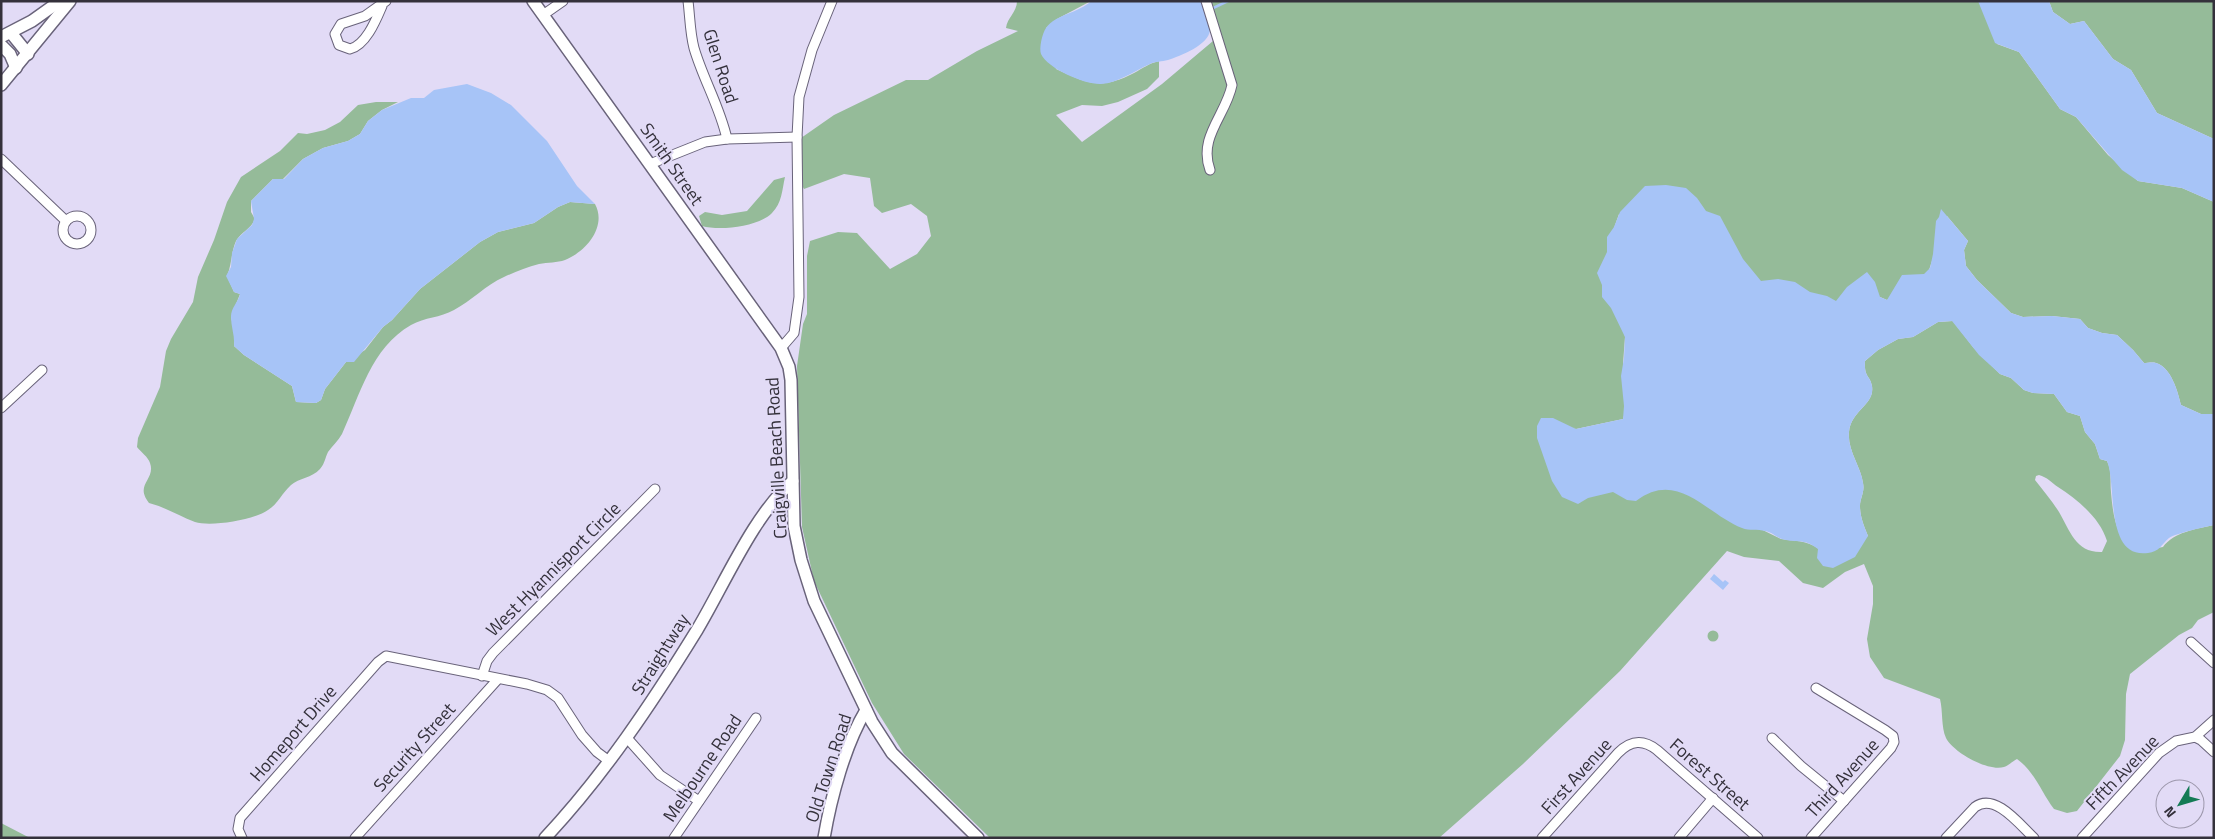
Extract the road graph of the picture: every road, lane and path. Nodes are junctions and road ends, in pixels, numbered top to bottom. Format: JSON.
{"nodes":[{"id":1,"x":60,"y":1,"type":"edge"},
{"id":2,"x":70,"y":1,"type":"edge"},
{"id":3,"x":533,"y":1,"type":"edge"},
{"id":4,"x":563,"y":1,"type":"edge"},
{"id":5,"x":688,"y":1,"type":"edge"},
{"id":6,"x":832,"y":1,"type":"edge"},
{"id":7,"x":384,"y":4,"type":"edge"},
{"id":8,"x":1208,"y":7,"type":"edge"},
{"id":9,"x":543,"y":15,"type":"junction"},
{"id":10,"x":6,"y":35,"type":"edge"},
{"id":11,"x":1,"y":45,"type":"edge"},
{"id":12,"x":28,"y":54,"type":"junction"},
{"id":13,"x":16,"y":68,"type":"junction"},
{"id":14,"x":1,"y":85,"type":"edge"},
{"id":15,"x":797,"y":137,"type":"junction"},
{"id":16,"x":727,"y":139,"type":"junction"},
{"id":17,"x":1,"y":159,"type":"edge"},
{"id":18,"x":650,"y":164,"type":"junction"},
{"id":19,"x":1210,"y":170,"type":"dead end"},
{"id":20,"x":66,"y":221,"type":"dead end"},
{"id":21,"x":781,"y":348,"type":"junction"},
{"id":22,"x":42,"y":370,"type":"dead end"},
{"id":23,"x":1,"y":408,"type":"edge"},
{"id":24,"x":793,"y":481,"type":"junction"},
{"id":25,"x":654,"y":490,"type":"dead end"},
{"id":26,"x":2190,"y":642,"type":"dead end"},
{"id":27,"x":2214,"y":663,"type":"edge"},
{"id":28,"x":482,"y":676,"type":"junction"},
{"id":29,"x":498,"y":679,"type":"junction"},
{"id":30,"x":1816,"y":688,"type":"dead end"},
{"id":31,"x":866,"y":710,"type":"junction"},
{"id":32,"x":756,"y":718,"type":"dead end"},
{"id":33,"x":2214,"y":720,"type":"edge"},
{"id":34,"x":2195,"y":737,"type":"junction"},
{"id":35,"x":627,"y":738,"type":"junction"},
{"id":36,"x":1772,"y":738,"type":"dead end"},
{"id":37,"x":1638,"y":742,"type":"joint"},
{"id":38,"x":2214,"y":752,"type":"edge"},
{"id":39,"x":609,"y":761,"type":"junction"},
{"id":40,"x":1713,"y":798,"type":"junction"},
{"id":41,"x":699,"y":801,"type":"junction"},
{"id":42,"x":1844,"y":801,"type":"junction"},
{"id":43,"x":242,"y":838,"type":"edge"},
{"id":44,"x":355,"y":838,"type":"edge"},
{"id":45,"x":545,"y":838,"type":"edge"},
{"id":46,"x":674,"y":838,"type":"edge"},
{"id":47,"x":824,"y":838,"type":"edge"},
{"id":48,"x":978,"y":838,"type":"edge"},
{"id":49,"x":1542,"y":838,"type":"edge"},
{"id":50,"x":1679,"y":838,"type":"edge"},
{"id":51,"x":1758,"y":838,"type":"edge"},
{"id":52,"x":1811,"y":838,"type":"edge"},
{"id":53,"x":1946,"y":838,"type":"edge"},
{"id":54,"x":2034,"y":838,"type":"edge"},
{"id":55,"x":2082,"y":838,"type":"edge"}],
"edges":[{"from":1,"to":10,"type":"main road"},
{"from":2,"to":12,"type":"main road"},
{"from":3,"to":9,"type":"main road","name":"Smith Street"},
{"from":4,"to":9,"type":"street"},
{"from":5,"to":16,"type":"street","name":"Glen Road"},
{"from":6,"to":15,"type":"street"},
{"from":7,"to":7,"type":"street"},
{"from":8,"to":19,"type":"street"},
{"from":9,"to":18,"type":"main road","name":"Smith Street"},
{"from":10,"to":12,"type":"main road"},
{"from":11,"to":13,"type":"main road"},
{"from":12,"to":13,"type":"main road"},
{"from":13,"to":14,"type":"main road"},
{"from":15,"to":16,"type":"street"},
{"from":15,"to":21,"type":"street"},
{"from":16,"to":18,"type":"street"},
{"from":17,"to":20,"type":"street"},
{"from":18,"to":21,"type":"main road","name":"Smith Street"},
{"from":21,"to":24,"type":"main road","name":"Craigville Beach Road"},
{"from":22,"to":23,"type":"street"},
{"from":24,"to":31,"type":"main road","name":"Craigville Beach Road"},
{"from":24,"to":35,"type":"main road","name":"Straightway"},
{"from":25,"to":28,"type":"street","name":"West Hyannisport Circle"},
{"from":26,"to":27,"type":"street"},
{"from":28,"to":29,"type":"street"},
{"from":28,"to":43,"type":"street","name":"Homeport Drive"},
{"from":29,"to":39,"type":"street"},
{"from":29,"to":44,"type":"street","name":"Security Street"},
{"from":30,"to":42,"type":"street","name":"Third Avenue"},
{"from":31,"to":47,"type":"main road","name":"Old Town Road"},
{"from":31,"to":48,"type":"main road","name":"Craigville Beach Road"},
{"from":32,"to":41,"type":"street","name":"Melbourne Road"},
{"from":33,"to":34,"type":"street","name":"Fifth Avenue"},
{"from":34,"to":38,"type":"street"},
{"from":34,"to":55,"type":"street","name":"Fifth Avenue"},
{"from":35,"to":39,"type":"main road","name":"Straightway"},
{"from":35,"to":41,"type":"street"},
{"from":36,"to":42,"type":"street"},
{"from":37,"to":40,"type":"street","name":"Forest Street"},
{"from":37,"to":49,"type":"street","name":"First Avenue"},
{"from":39,"to":45,"type":"main road","name":"Straightway"},
{"from":40,"to":50,"type":"street"},
{"from":40,"to":51,"type":"street","name":"Forest Street"},
{"from":41,"to":46,"type":"street","name":"Melbourne Road"},
{"from":42,"to":52,"type":"street","name":"Third Avenue"},
{"from":53,"to":54,"type":"street"}]}
